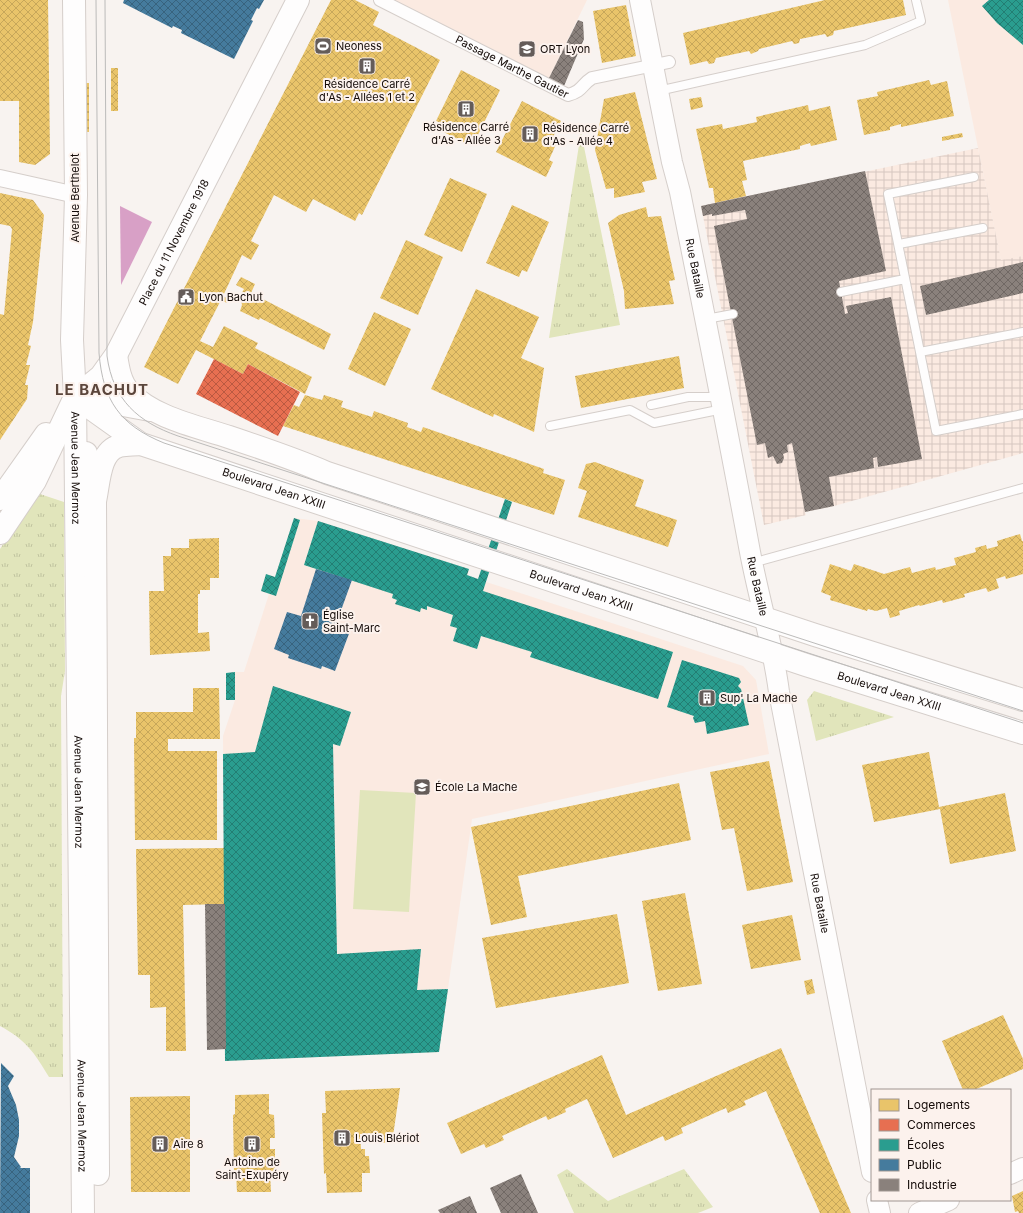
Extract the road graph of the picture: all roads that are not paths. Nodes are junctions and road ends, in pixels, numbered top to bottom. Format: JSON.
{"nodes":[{"id":1,"x":74,"y":0,"type":"edge"},
{"id":2,"x":298,"y":0,"type":"edge"},
{"id":3,"x":380,"y":0,"type":"edge"},
{"id":4,"x":640,"y":0,"type":"edge"},
{"id":5,"x":916,"y":0,"type":"edge"},
{"id":6,"x":661,"y":64,"type":"junction"},
{"id":7,"x":658,"y":91,"type":"junction"},
{"id":8,"x":974,"y":177,"type":"dead end"},
{"id":9,"x":0,"y":178,"type":"edge"},
{"id":10,"x":76,"y":194,"type":"junction"},
{"id":11,"x":983,"y":228,"type":"dead end"},
{"id":12,"x":899,"y":244,"type":"junction"},
{"id":13,"x":905,"y":279,"type":"junction"},
{"id":14,"x":841,"y":292,"type":"dead end"},
{"id":15,"x":733,"y":314,"type":"dead end"},
{"id":16,"x":705,"y":319,"type":"junction"},
{"id":17,"x":1023,"y":332,"type":"edge"},
{"id":18,"x":920,"y":352,"type":"junction"},
{"id":19,"x":116,"y":355,"type":"junction"},
{"id":20,"x":75,"y":397,"type":"junction"},
{"id":21,"x":722,"y":403,"type":"junction"},
{"id":22,"x":651,"y":405,"type":"dead end"},
{"id":23,"x":155,"y":411,"type":"junction"},
{"id":24,"x":1023,"y":414,"type":"edge"},
{"id":25,"x":550,"y":426,"type":"dead end"},
{"id":26,"x":142,"y":444,"type":"junction"},
{"id":27,"x":1023,"y":488,"type":"edge"},
{"id":28,"x":0,"y":499,"type":"edge"},
{"id":29,"x":95,"y":501,"type":"junction"},
{"id":30,"x":2,"y":524,"type":"edge"},
{"id":31,"x":752,"y":563,"type":"junction"},
{"id":32,"x":764,"y":618,"type":"junction"},
{"id":33,"x":772,"y":653,"type":"junction"},
{"id":34,"x":1023,"y":700,"type":"edge"},
{"id":35,"x":1023,"y":733,"type":"edge"},
{"id":36,"x":871,"y":1167,"type":"edge"},
{"id":37,"x":1023,"y":1168,"type":"edge"},
{"id":38,"x":1011,"y":1174,"type":"edge"},
{"id":39,"x":878,"y":1201,"type":"edge"},
{"id":40,"x":947,"y":1201,"type":"edge"},
{"id":41,"x":83,"y":1213,"type":"edge"},
{"id":42,"x":98,"y":1213,"type":"edge"},
{"id":43,"x":880,"y":1213,"type":"edge"},
{"id":44,"x":919,"y":1213,"type":"edge"}],
"edges":[{"from":1,"to":10,"type":"main road","name":"Avenue Berthelot"},
{"from":2,"to":19,"type":"main road","name":"Place du 11 Novembre 1918"},
{"from":3,"to":6,"type":"street","name":"Passage Marthe Gautier"},
{"from":4,"to":6,"type":"street","name":"Rue Bataille"},
{"from":5,"to":7,"type":"lane"},
{"from":6,"to":7,"type":"street","name":"Rue Bataille"},
{"from":7,"to":16,"type":"street","name":"Rue Bataille"},
{"from":8,"to":12,"type":"lane"},
{"from":9,"to":10,"type":"street"},
{"from":10,"to":20,"type":"main road","name":"Avenue Berthelot"},
{"from":11,"to":12,"type":"lane"},
{"from":12,"to":13,"type":"lane"},
{"from":13,"to":14,"type":"lane"},
{"from":13,"to":18,"type":"lane"},
{"from":15,"to":16,"type":"lane"},
{"from":16,"to":21,"type":"street","name":"Rue Bataille"},
{"from":17,"to":18,"type":"lane"},
{"from":18,"to":24,"type":"lane"},
{"from":19,"to":20,"type":"main road","name":"Place du 11 Novembre 1918"},
{"from":19,"to":23,"type":"main road"},
{"from":20,"to":23,"type":"main road"},
{"from":20,"to":26,"type":"main road","name":"Boulevard Jean XXIII"},
{"from":20,"to":28,"type":"main road"},
{"from":20,"to":29,"type":"main road","name":"Avenue Jean Mermoz"},
{"from":20,"to":30,"type":"main road"},
{"from":20,"to":41,"type":"main road","name":"Avenue Jean Mermoz"},
{"from":21,"to":22,"type":"lane"},
{"from":21,"to":25,"type":"lane"},
{"from":21,"to":31,"type":"street","name":"Rue Bataille"},
{"from":23,"to":32,"type":"main road"},
{"from":26,"to":29,"type":"main road","name":"Boulevard Jean XXIII"},
{"from":26,"to":33,"type":"main road","name":"Boulevard Jean XXIII"},
{"from":27,"to":31,"type":"lane"},
{"from":29,"to":42,"type":"main road","name":"Avenue Jean Mermoz"},
{"from":31,"to":32,"type":"street","name":"Rue Bataille"},
{"from":32,"to":33,"type":"street","name":"Rue Bataille"},
{"from":32,"to":34,"type":"main road"},
{"from":33,"to":35,"type":"main road","name":"Boulevard Jean XXIII"},
{"from":33,"to":36,"type":"street","name":"Rue Bataille"},
{"from":37,"to":38,"type":"street"},
{"from":39,"to":43,"type":"street"},
{"from":40,"to":44,"type":"street"}]}
